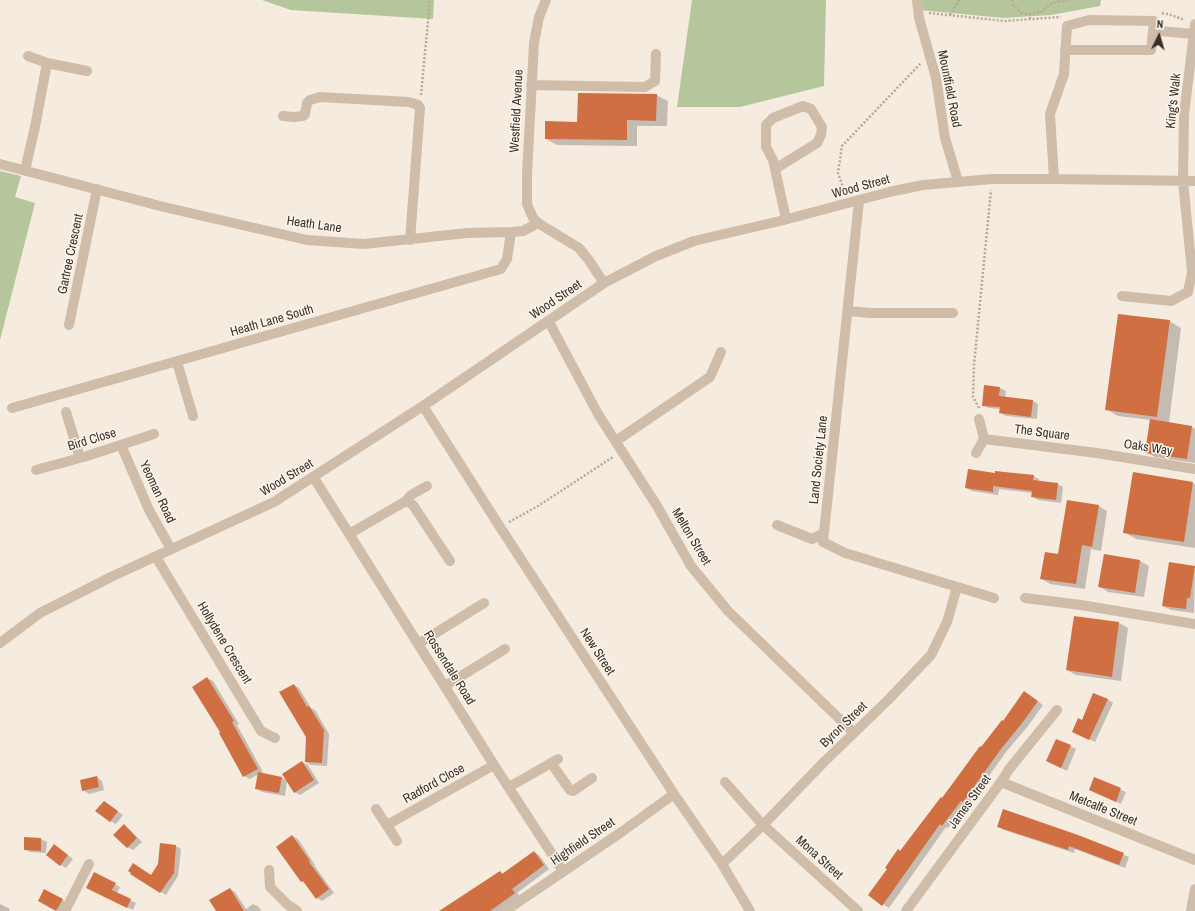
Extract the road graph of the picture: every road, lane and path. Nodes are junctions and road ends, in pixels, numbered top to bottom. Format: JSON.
{"nodes":[{"id":1,"x":430,"y":0,"type":"edge"},
{"id":2,"x":546,"y":0,"type":"edge"},
{"id":3,"x":917,"y":0,"type":"edge"},
{"id":4,"x":960,"y":0,"type":"edge"},
{"id":5,"x":1012,"y":0,"type":"edge"},
{"id":6,"x":1070,"y":0,"type":"edge"},
{"id":7,"x":919,"y":12,"type":"junction"},
{"id":8,"x":1161,"y":13,"type":"dead end"},
{"id":9,"x":1030,"y":14,"type":"junction"},
{"id":10,"x":950,"y":15,"type":"junction"},
{"id":11,"x":1068,"y":16,"type":"dead end"},
{"id":12,"x":1030,"y":19,"type":"junction"},
{"id":13,"x":1195,"y":27,"type":"edge"},
{"id":14,"x":1159,"y":31,"type":"dead end"},
{"id":15,"x":1065,"y":50,"type":"junction"},
{"id":16,"x":656,"y":54,"type":"dead end"},
{"id":17,"x":929,"y":54,"type":"junction"},
{"id":18,"x":28,"y":56,"type":"dead end"},
{"id":19,"x":47,"y":63,"type":"junction"},
{"id":20,"x":87,"y":71,"type":"dead end"},
{"id":21,"x":531,"y":85,"type":"junction"},
{"id":22,"x":420,"y":108,"type":"junction"},
{"id":23,"x":283,"y":116,"type":"dead end"},
{"id":24,"x":0,"y":164,"type":"edge"},
{"id":25,"x":775,"y":168,"type":"junction"},
{"id":26,"x":25,"y":170,"type":"junction"},
{"id":27,"x":992,"y":179,"type":"junction"},
{"id":28,"x":1054,"y":179,"type":"junction"},
{"id":29,"x":958,"y":181,"type":"junction"},
{"id":30,"x":1183,"y":181,"type":"junction"},
{"id":31,"x":1195,"y":181,"type":"edge"},
{"id":32,"x":97,"y":189,"type":"junction"},
{"id":33,"x":859,"y":201,"type":"junction"},
{"id":34,"x":849,"y":204,"type":"junction"},
{"id":35,"x":786,"y":219,"type":"junction"},
{"id":36,"x":538,"y":223,"type":"junction"},
{"id":37,"x":511,"y":232,"type":"junction"},
{"id":38,"x":410,"y":240,"type":"junction"},
{"id":39,"x":604,"y":284,"type":"junction"},
{"id":40,"x":1122,"y":296,"type":"dead end"},
{"id":41,"x":848,"y":311,"type":"junction"},
{"id":42,"x":954,"y":313,"type":"dead end"},
{"id":43,"x":549,"y":322,"type":"junction"},
{"id":44,"x":69,"y":324,"type":"dead end"},
{"id":45,"x":722,"y":352,"type":"dead end"},
{"id":46,"x":177,"y":362,"type":"junction"},
{"id":47,"x":423,"y":406,"type":"junction"},
{"id":48,"x":12,"y":408,"type":"dead end"},
{"id":49,"x":66,"y":412,"type":"dead end"},
{"id":50,"x":193,"y":416,"type":"dead end"},
{"id":51,"x":979,"y":419,"type":"joint"},
{"id":52,"x":154,"y":434,"type":"dead end"},
{"id":53,"x":984,"y":439,"type":"junction"},
{"id":54,"x":616,"y":441,"type":"junction"},
{"id":55,"x":121,"y":445,"type":"junction"},
{"id":56,"x":622,"y":451,"type":"junction"},
{"id":57,"x":976,"y":453,"type":"dead end"},
{"id":58,"x":1097,"y":453,"type":"joint"},
{"id":59,"x":80,"y":458,"type":"junction"},
{"id":60,"x":1195,"y":469,"type":"edge"},
{"id":61,"x":36,"y":470,"type":"dead end"},
{"id":62,"x":314,"y":478,"type":"junction"},
{"id":63,"x":427,"y":486,"type":"dead end"},
{"id":64,"x":406,"y":501,"type":"junction"},
{"id":65,"x":777,"y":525,"type":"dead end"},
{"id":66,"x":500,"y":527,"type":"junction"},
{"id":67,"x":349,"y":534,"type":"junction"},
{"id":68,"x":824,"y":534,"type":"junction"},
{"id":69,"x":171,"y":549,"type":"junction"},
{"id":70,"x":156,"y":557,"type":"junction"},
{"id":71,"x":450,"y":561,"type":"dead end"},
{"id":72,"x":957,"y":587,"type":"junction"},
{"id":73,"x":994,"y":598,"type":"dead end"},
{"id":74,"x":1025,"y":598,"type":"dead end"},
{"id":75,"x":484,"y":603,"type":"dead end"},
{"id":76,"x":1195,"y":624,"type":"edge"},
{"id":77,"x":0,"y":643,"type":"edge"},
{"id":78,"x":418,"y":644,"type":"junction"},
{"id":79,"x":505,"y":649,"type":"dead end"},
{"id":80,"x":445,"y":686,"type":"junction"},
{"id":81,"x":1057,"y":710,"type":"dead end"},
{"id":82,"x":854,"y":733,"type":"junction"},
{"id":83,"x":275,"y":738,"type":"dead end"},
{"id":84,"x":494,"y":765,"type":"junction"},
{"id":85,"x":592,"y":778,"type":"dead end"},
{"id":86,"x":725,"y":782,"type":"dead end"},
{"id":87,"x":1001,"y":782,"type":"junction"},
{"id":88,"x":509,"y":788,"type":"junction"},
{"id":89,"x":674,"y":794,"type":"junction"},
{"id":90,"x":376,"y":809,"type":"dead end"},
{"id":91,"x":387,"y":825,"type":"junction"},
{"id":92,"x":763,"y":825,"type":"junction"},
{"id":93,"x":397,"y":841,"type":"dead end"},
{"id":94,"x":1195,"y":860,"type":"edge"},
{"id":95,"x":89,"y":864,"type":"dead end"},
{"id":96,"x":722,"y":864,"type":"junction"},
{"id":97,"x":268,"y":870,"type":"dead end"},
{"id":98,"x":563,"y":871,"type":"junction"},
{"id":99,"x":1195,"y":889,"type":"edge"},
{"id":100,"x":65,"y":911,"type":"edge"},
{"id":101,"x":297,"y":911,"type":"edge"},
{"id":102,"x":505,"y":911,"type":"edge"},
{"id":103,"x":749,"y":911,"type":"edge"},
{"id":104,"x":858,"y":911,"type":"edge"},
{"id":105,"x":906,"y":911,"type":"edge"},
{"id":106,"x":1191,"y":911,"type":"edge"}],
"edges":[{"from":1,"to":22,"type":"path"},
{"from":2,"to":21,"type":"street","name":"Westfield Avenue"},
{"from":3,"to":7,"type":"street","name":"Mountfield Road"},
{"from":4,"to":10,"type":"path"},
{"from":5,"to":9,"type":"path"},
{"from":6,"to":9,"type":"path"},
{"from":7,"to":10,"type":"path"},
{"from":7,"to":17,"type":"street","name":"Mountfield Road"},
{"from":8,"to":13,"type":"path"},
{"from":9,"to":12,"type":"path"},
{"from":10,"to":12,"type":"path"},
{"from":11,"to":12,"type":"path"},
{"from":13,"to":14,"type":"street"},
{"from":13,"to":30,"type":"street","name":"King's Walk"},
{"from":15,"to":15,"type":"street"},
{"from":15,"to":28,"type":"street"},
{"from":16,"to":21,"type":"street"},
{"from":17,"to":29,"type":"street","name":"Mountfield Road"},
{"from":17,"to":34,"type":"path"},
{"from":18,"to":19,"type":"street"},
{"from":19,"to":20,"type":"street"},
{"from":19,"to":26,"type":"street"},
{"from":21,"to":36,"type":"street","name":"Westfield Avenue"},
{"from":22,"to":23,"type":"street"},
{"from":22,"to":38,"type":"street"},
{"from":24,"to":26,"type":"street","name":"Heath Lane"},
{"from":25,"to":25,"type":"street"},
{"from":25,"to":35,"type":"street"},
{"from":26,"to":32,"type":"street","name":"Heath Lane"},
{"from":27,"to":28,"type":"street","name":"Wood Street"},
{"from":27,"to":29,"type":"street","name":"Wood Street"},
{"from":27,"to":51,"type":"path"},
{"from":28,"to":30,"type":"street","name":"Wood Street"},
{"from":29,"to":33,"type":"street","name":"Wood Street"},
{"from":30,"to":31,"type":"street","name":"Wood Street"},
{"from":30,"to":40,"type":"street","name":"King's Walk"},
{"from":32,"to":38,"type":"street","name":"Heath Lane"},
{"from":32,"to":44,"type":"street","name":"Gartree Crescent"},
{"from":33,"to":34,"type":"street","name":"Wood Street"},
{"from":33,"to":41,"type":"street","name":"Land Society Lane"},
{"from":34,"to":35,"type":"street","name":"Wood Street"},
{"from":35,"to":39,"type":"street","name":"Wood Street"},
{"from":36,"to":37,"type":"street","name":"Heath Lane"},
{"from":36,"to":39,"type":"street"},
{"from":37,"to":38,"type":"street","name":"Heath Lane"},
{"from":37,"to":46,"type":"street","name":"Heath Lane South"},
{"from":39,"to":43,"type":"street","name":"Wood Street"},
{"from":41,"to":42,"type":"street"},
{"from":41,"to":68,"type":"street","name":"Land Society Lane"},
{"from":43,"to":47,"type":"street","name":"Wood Street"},
{"from":43,"to":54,"type":"street","name":"Melton Street"},
{"from":45,"to":54,"type":"street"},
{"from":46,"to":48,"type":"street","name":"Heath Lane South"},
{"from":46,"to":50,"type":"street"},
{"from":47,"to":62,"type":"street","name":"Wood Street"},
{"from":47,"to":66,"type":"street","name":"New Street"},
{"from":49,"to":59,"type":"street"},
{"from":51,"to":53,"type":"street"},
{"from":52,"to":55,"type":"street","name":"Bird Close"},
{"from":53,"to":57,"type":"street"},
{"from":53,"to":58,"type":"street","name":"The Square"},
{"from":54,"to":56,"type":"street","name":"Melton Street"},
{"from":55,"to":59,"type":"street","name":"Bird Close"},
{"from":55,"to":69,"type":"street","name":"Yeoman Road"},
{"from":56,"to":66,"type":"path"},
{"from":56,"to":82,"type":"street","name":"Melton Street"},
{"from":58,"to":60,"type":"street","name":"Oaks Way"},
{"from":59,"to":61,"type":"street","name":"Bird Close"},
{"from":62,"to":67,"type":"street","name":"Rossendale Road"},
{"from":62,"to":69,"type":"street","name":"Wood Street"},
{"from":63,"to":64,"type":"street"},
{"from":64,"to":67,"type":"street"},
{"from":64,"to":71,"type":"street"},
{"from":65,"to":68,"type":"street"},
{"from":66,"to":89,"type":"street","name":"New Street"},
{"from":67,"to":78,"type":"street","name":"Rossendale Road"},
{"from":68,"to":72,"type":"street"},
{"from":69,"to":70,"type":"street","name":"Wood Street"},
{"from":70,"to":77,"type":"street","name":"Wood Street"},
{"from":70,"to":83,"type":"street","name":"Hollydene Crescent"},
{"from":72,"to":73,"type":"street"},
{"from":72,"to":82,"type":"street","name":"Byron Street"},
{"from":74,"to":76,"type":"street"},
{"from":75,"to":78,"type":"street"},
{"from":78,"to":80,"type":"street","name":"Rossendale Road"},
{"from":79,"to":80,"type":"street"},
{"from":80,"to":84,"type":"street","name":"Rossendale Road"},
{"from":81,"to":87,"type":"street","name":"James Street"},
{"from":82,"to":92,"type":"street","name":"Byron Street"},
{"from":84,"to":88,"type":"street","name":"Rossendale Road"},
{"from":84,"to":91,"type":"street","name":"Radford Close"},
{"from":85,"to":88,"type":"street"},
{"from":86,"to":92,"type":"street","name":"Mona Street"},
{"from":87,"to":94,"type":"street","name":"Metcalfe Street"},
{"from":87,"to":105,"type":"street","name":"James Street"},
{"from":88,"to":98,"type":"street","name":"Rossendale Road"},
{"from":89,"to":96,"type":"street","name":"New Street"},
{"from":89,"to":98,"type":"street","name":"Highfield Street"},
{"from":90,"to":91,"type":"street"},
{"from":91,"to":93,"type":"street"},
{"from":92,"to":96,"type":"street","name":"Byron Street"},
{"from":92,"to":104,"type":"street","name":"Mona Street"},
{"from":95,"to":100,"type":"street"},
{"from":96,"to":103,"type":"street","name":"New Street"},
{"from":97,"to":101,"type":"street"},
{"from":98,"to":102,"type":"street","name":"Highfield Street"},
{"from":99,"to":106,"type":"street"}]}
